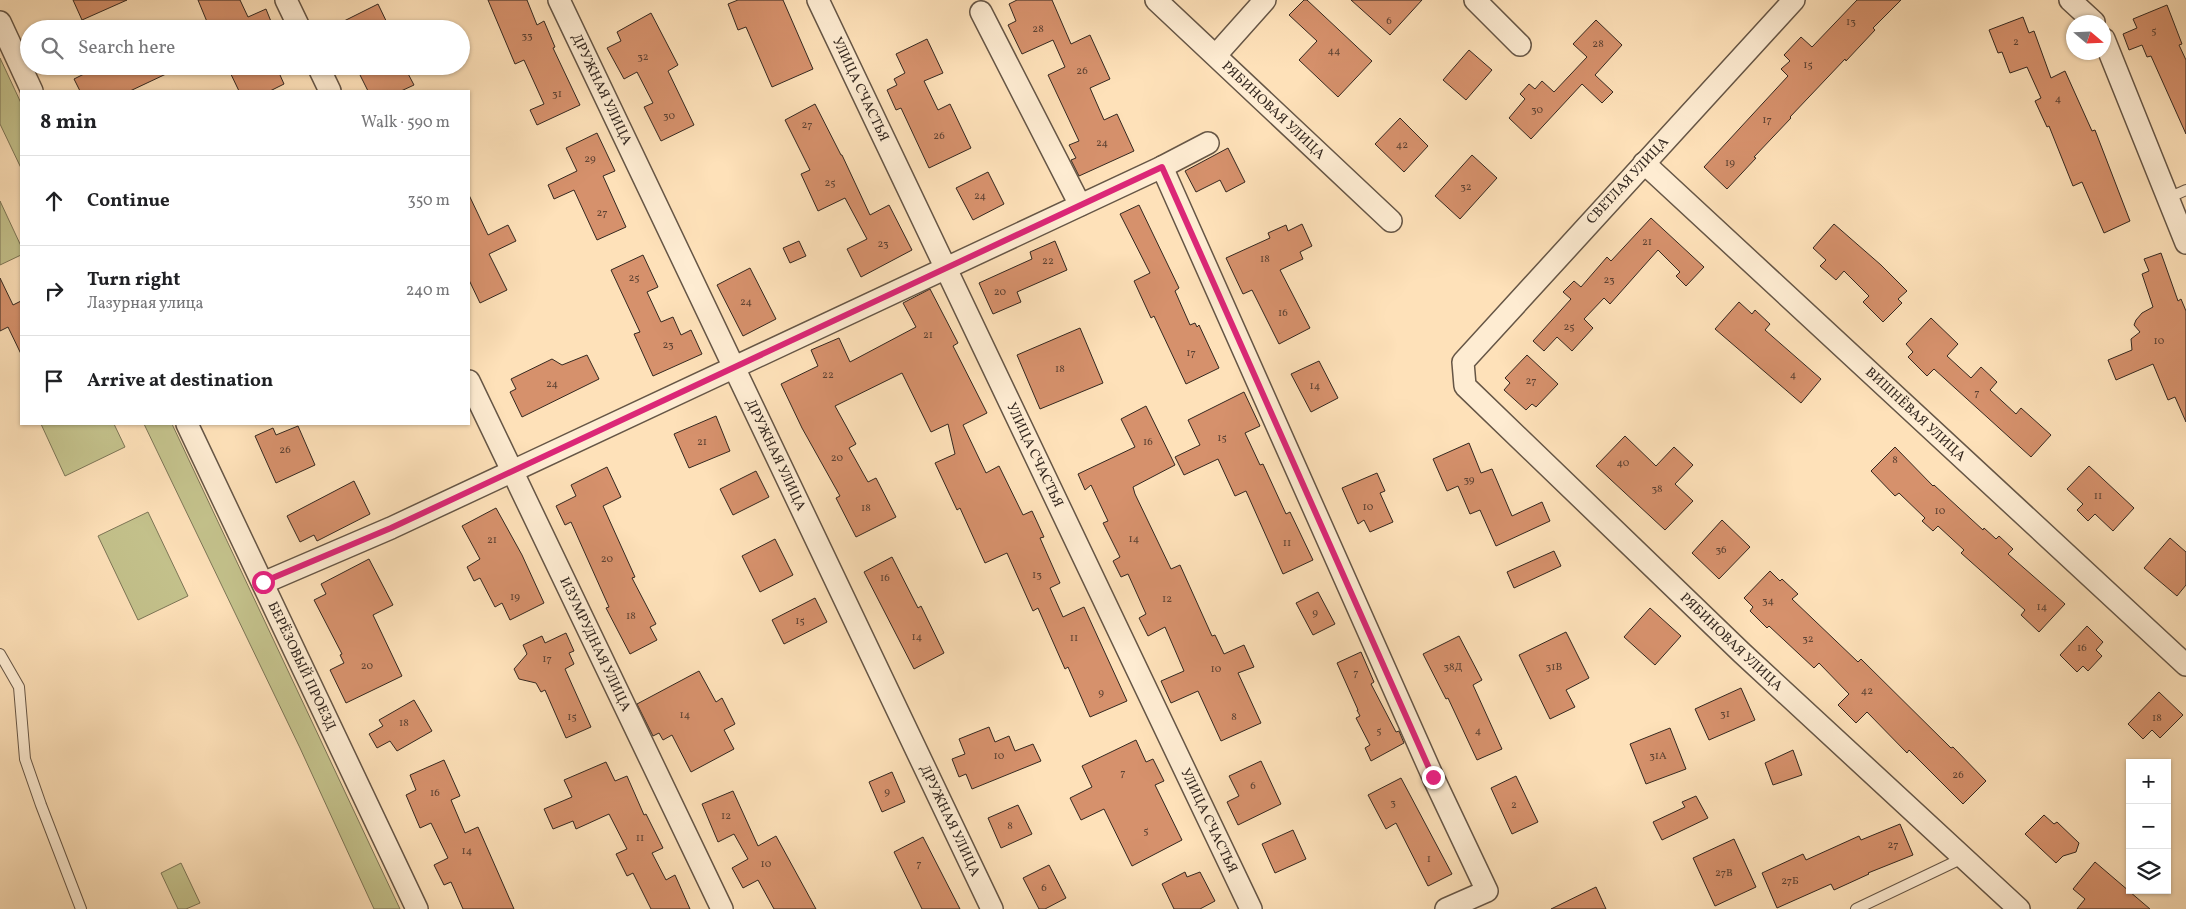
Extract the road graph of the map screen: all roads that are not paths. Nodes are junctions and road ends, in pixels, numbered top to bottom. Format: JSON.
{"nodes":[{"id":1,"x":286,"y":0,"type":"edge"},
{"id":2,"x":559,"y":0,"type":"edge"},
{"id":3,"x":818,"y":0,"type":"edge"},
{"id":4,"x":1156,"y":0,"type":"edge"},
{"id":5,"x":1265,"y":0,"type":"edge"},
{"id":6,"x":1475,"y":0,"type":"edge"},
{"id":7,"x":1794,"y":0,"type":"edge"},
{"id":8,"x":2070,"y":0,"type":"edge"},
{"id":9,"x":982,"y":12,"type":"dead end"},
{"id":10,"x":2086,"y":15,"type":"edge"},
{"id":11,"x":296,"y":20,"type":"edge"},
{"id":12,"x":0,"y":22,"type":"edge"},
{"id":13,"x":1520,"y":45,"type":"dead end"},
{"id":14,"x":2111,"y":53,"type":"edge"},
{"id":15,"x":1216,"y":55,"type":"junction"},
{"id":16,"x":20,"y":65,"type":"edge"},
{"id":17,"x":25,"y":75,"type":"edge"},
{"id":18,"x":322,"y":75,"type":"edge"},
{"id":19,"x":32,"y":90,"type":"edge"},
{"id":20,"x":330,"y":90,"type":"edge"},
{"id":21,"x":1208,"y":144,"type":"dead end"},
{"id":22,"x":1644,"y":163,"type":"junction"},
{"id":23,"x":1162,"y":167,"type":"junction"},
{"id":24,"x":2177,"y":194,"type":"edge"},
{"id":25,"x":1080,"y":206,"type":"junction"},
{"id":26,"x":1391,"y":220,"type":"dead end"},
{"id":27,"x":2186,"y":242,"type":"edge"},
{"id":28,"x":946,"y":268,"type":"junction"},
{"id":29,"x":1463,"y":362,"type":"joint"},
{"id":30,"x":734,"y":367,"type":"junction"},
{"id":31,"x":470,"y":383,"type":"edge"},
{"id":32,"x":186,"y":425,"type":"edge"},
{"id":33,"x":512,"y":472,"type":"junction"},
{"id":34,"x":263,"y":582,"type":"junction"},
{"id":35,"x":0,"y":654,"type":"edge"},
{"id":36,"x":2186,"y":665,"type":"edge"},
{"id":37,"x":1965,"y":857,"type":"junction"},
{"id":38,"x":81,"y":909,"type":"edge"},
{"id":39,"x":416,"y":909,"type":"edge"},
{"id":40,"x":722,"y":909,"type":"edge"},
{"id":41,"x":992,"y":909,"type":"edge"},
{"id":42,"x":1251,"y":909,"type":"edge"},
{"id":43,"x":1446,"y":909,"type":"edge"},
{"id":44,"x":1856,"y":909,"type":"edge"},
{"id":45,"x":2019,"y":909,"type":"edge"}],
"edges":[{"from":1,"to":11,"type":"street"},
{"from":2,"to":30,"type":"street","name":"ДРУЖНАЯ УЛИЦА"},
{"from":3,"to":28,"type":"street","name":"УЛИЦА СЧАСТЬЯ"},
{"from":4,"to":15,"type":"street","name":"РЯБИНОВАЯ УЛИЦА"},
{"from":5,"to":15,"type":"street"},
{"from":6,"to":13,"type":"street"},
{"from":7,"to":22,"type":"street","name":"СВЕТЛАЯ УЛИЦА"},
{"from":8,"to":10,"type":"street"},
{"from":9,"to":25,"type":"street"},
{"from":12,"to":16,"type":"street"},
{"from":14,"to":24,"type":"street"},
{"from":15,"to":26,"type":"street","name":"РЯБИНОВАЯ УЛИЦА"},
{"from":17,"to":19,"type":"street"},
{"from":18,"to":20,"type":"street"},
{"from":21,"to":23,"type":"street"},
{"from":22,"to":29,"type":"street","name":"СВЕТЛАЯ УЛИЦА"},
{"from":22,"to":36,"type":"street","name":"ВИШНЁВАЯ УЛИЦА"},
{"from":23,"to":25,"type":"street"},
{"from":23,"to":43,"type":"street"},
{"from":24,"to":27,"type":"street"},
{"from":25,"to":28,"type":"street"},
{"from":28,"to":30,"type":"street"},
{"from":28,"to":42,"type":"street","name":"УЛИЦА СЧАСТЬЯ"},
{"from":29,"to":37,"type":"street","name":"РЯБИНОВАЯ УЛИЦА"},
{"from":30,"to":33,"type":"street"},
{"from":30,"to":41,"type":"street","name":"ДРУЖНАЯ УЛИЦА"},
{"from":31,"to":33,"type":"street","name":"ИЗУМРУДНАЯ УЛИЦА"},
{"from":32,"to":34,"type":"street","name":"БЕРЁЗОВЫЙ ПРОЕЗД"},
{"from":33,"to":34,"type":"street"},
{"from":33,"to":40,"type":"street","name":"ИЗУМРУДНАЯ УЛИЦА"},
{"from":34,"to":39,"type":"street","name":"БЕРЁЗОВЫЙ ПРОЕЗД"},
{"from":35,"to":38,"type":"lane"},
{"from":37,"to":44,"type":"lane"},
{"from":37,"to":45,"type":"street","name":"РЯБИНОВАЯ УЛИЦА"}]}
